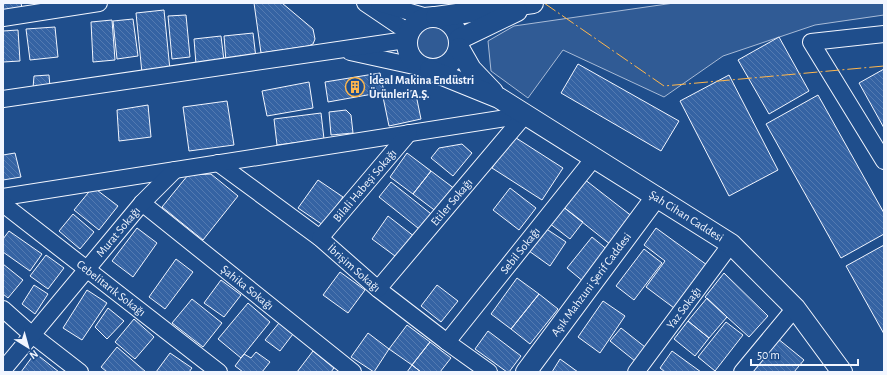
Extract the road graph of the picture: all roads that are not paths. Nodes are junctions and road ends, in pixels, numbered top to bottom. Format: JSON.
{"nodes":[{"id":1,"x":99,"y":3,"type":"edge"},
{"id":2,"x":365,"y":3,"type":"edge"},
{"id":3,"x":379,"y":3,"type":"edge"},
{"id":4,"x":533,"y":3,"type":"edge"},
{"id":5,"x":432,"y":17,"type":"junction"},
{"id":6,"x":3,"y":18,"type":"edge"},
{"id":7,"x":884,"y":34,"type":"edge"},
{"id":8,"x":407,"y":36,"type":"junction"},
{"id":9,"x":459,"y":44,"type":"junction"},
{"id":10,"x":338,"y":49,"type":"junction"},
{"id":11,"x":427,"y":69,"type":"junction"},
{"id":12,"x":499,"y":98,"type":"junction"},
{"id":13,"x":3,"y":99,"type":"edge"},
{"id":14,"x":525,"y":114,"type":"junction"},
{"id":15,"x":409,"y":133,"type":"junction"},
{"id":16,"x":594,"y":158,"type":"junction"},
{"id":17,"x":884,"y":161,"type":"edge"},
{"id":18,"x":218,"y":163,"type":"junction"},
{"id":19,"x":175,"y":170,"type":"junction"},
{"id":20,"x":3,"y":197,"type":"edge"},
{"id":21,"x":656,"y":197,"type":"junction"},
{"id":22,"x":142,"y":203,"type":"junction"},
{"id":23,"x":3,"y":204,"type":"edge"},
{"id":24,"x":320,"y":238,"type":"junction"},
{"id":25,"x":731,"y":244,"type":"junction"},
{"id":26,"x":89,"y":269,"type":"junction"},
{"id":27,"x":378,"y":289,"type":"junction"},
{"id":28,"x":795,"y":308,"type":"junction"},
{"id":29,"x":3,"y":309,"type":"edge"},
{"id":30,"x":31,"y":334,"type":"junction"},
{"id":31,"x":447,"y":342,"type":"junction"},
{"id":32,"x":3,"y":370,"type":"edge"},
{"id":33,"x":80,"y":372,"type":"edge"},
{"id":34,"x":219,"y":372,"type":"edge"},
{"id":35,"x":353,"y":372,"type":"edge"},
{"id":36,"x":489,"y":372,"type":"edge"},
{"id":37,"x":526,"y":372,"type":"edge"},
{"id":38,"x":636,"y":372,"type":"edge"},
{"id":39,"x":742,"y":372,"type":"edge"},
{"id":40,"x":842,"y":372,"type":"edge"}],
"edges":[{"from":1,"to":6,"type":"street"},
{"from":2,"to":8,"type":"street"},
{"from":3,"to":5,"type":"street"},
{"from":4,"to":5,"type":"main road"},
{"from":4,"to":9,"type":"main road"},
{"from":5,"to":8,"type":"main road"},
{"from":5,"to":9,"type":"main road"},
{"from":7,"to":17,"type":"street"},
{"from":8,"to":10,"type":"street"},
{"from":8,"to":11,"type":"main road"},
{"from":9,"to":11,"type":"main road"},
{"from":9,"to":12,"type":"main road"},
{"from":10,"to":11,"type":"street"},
{"from":10,"to":13,"type":"street"},
{"from":11,"to":12,"type":"main road"},
{"from":12,"to":14,"type":"main road","name":"Şah Cihan Caddesi"},
{"from":14,"to":15,"type":"street"},
{"from":14,"to":16,"type":"main road","name":"Şah Cihan Caddesi"},
{"from":14,"to":27,"type":"street","name":"Etiler Sokağı"},
{"from":15,"to":18,"type":"street"},
{"from":15,"to":24,"type":"street","name":"Bilali Habeşi Sokağı"},
{"from":16,"to":21,"type":"main road","name":"Şah Cihan Caddesi"},
{"from":16,"to":31,"type":"street","name":"Sebil Sokağı"},
{"from":18,"to":19,"type":"street"},
{"from":18,"to":24,"type":"street","name":"İbrişim Sokağı"},
{"from":19,"to":20,"type":"street"},
{"from":19,"to":22,"type":"street","name":"Murat Sokağı"},
{"from":21,"to":25,"type":"main road","name":"Şah Cihan Caddesi"},
{"from":21,"to":37,"type":"main road","name":"Aşık Mahzuni Şerif Caddesi"},
{"from":22,"to":26,"type":"street","name":"Murat Sokağı"},
{"from":22,"to":35,"type":"street","name":"Şahika Sokağı"},
{"from":23,"to":26,"type":"street","name":"Cebelitarık Sokağı"},
{"from":24,"to":27,"type":"street","name":"İbrişim Sokağı"},
{"from":25,"to":28,"type":"main road","name":"Şah Cihan Caddesi"},
{"from":25,"to":38,"type":"street","name":"Yaz Sokağı"},
{"from":26,"to":30,"type":"street","name":"Murat Sokağı"},
{"from":26,"to":34,"type":"street","name":"Cebelitarık Sokağı"},
{"from":27,"to":31,"type":"street","name":"İbrişim Sokağı"},
{"from":28,"to":39,"type":"street"},
{"from":28,"to":40,"type":"main road","name":"Şah Cihan Caddesi"},
{"from":29,"to":30,"type":"street"},
{"from":30,"to":32,"type":"street","name":"Murat Sokağı"},
{"from":30,"to":33,"type":"street"},
{"from":31,"to":36,"type":"street","name":"İbrişim Sokağı"}]}
